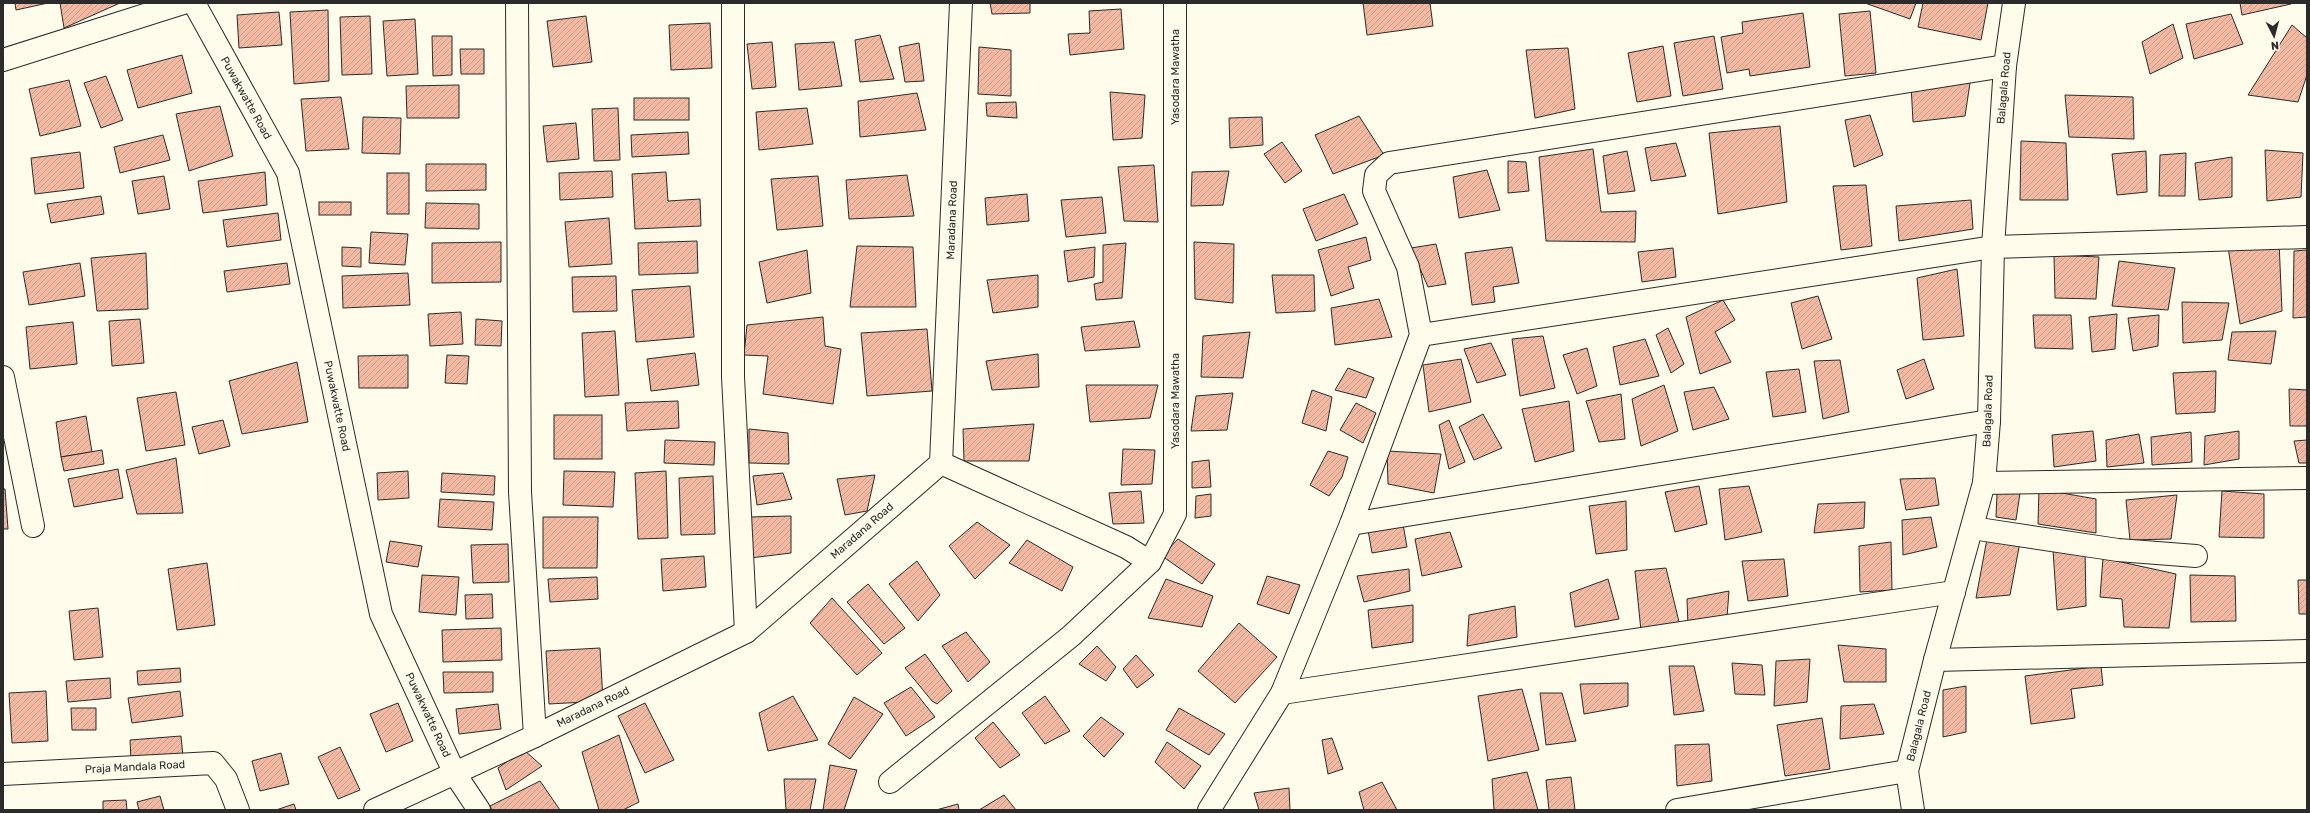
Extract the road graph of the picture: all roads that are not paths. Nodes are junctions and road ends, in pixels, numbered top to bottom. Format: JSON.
{"nodes":[{"id":1,"x":183,"y":3,"type":"edge"},
{"id":2,"x":194,"y":3,"type":"edge"},
{"id":3,"x":517,"y":3,"type":"edge"},
{"id":4,"x":734,"y":3,"type":"edge"},
{"id":5,"x":961,"y":3,"type":"edge"},
{"id":6,"x":1175,"y":3,"type":"edge"},
{"id":7,"x":2014,"y":3,"type":"edge"},
{"id":8,"x":3,"y":60,"type":"edge"},
{"id":9,"x":2005,"y":66,"type":"junction"},
{"id":10,"x":2307,"y":237,"type":"edge"},
{"id":11,"x":1993,"y":247,"type":"junction"},
{"id":12,"x":1421,"y":335,"type":"junction"},
{"id":13,"x":3,"y":377,"type":"edge"},
{"id":14,"x":1989,"y":421,"type":"junction"},
{"id":15,"x":941,"y":463,"type":"junction"},
{"id":16,"x":2307,"y":478,"type":"edge"},
{"id":17,"x":1984,"y":483,"type":"junction"},
{"id":18,"x":1351,"y":524,"type":"junction"},
{"id":19,"x":33,"y":526,"type":"dead end"},
{"id":20,"x":1972,"y":528,"type":"junction"},
{"id":21,"x":2196,"y":556,"type":"dead end"},
{"id":22,"x":1150,"y":562,"type":"junction"},
{"id":23,"x":1954,"y":592,"type":"junction"},
{"id":24,"x":746,"y":632,"type":"junction"},
{"id":25,"x":2307,"y":651,"type":"edge"},
{"id":26,"x":1935,"y":660,"type":"junction"},
{"id":27,"x":1282,"y":693,"type":"junction"},
{"id":28,"x":535,"y":736,"type":"junction"},
{"id":29,"x":1908,"y":771,"type":"junction"},
{"id":30,"x":3,"y":774,"type":"edge"},
{"id":31,"x":455,"y":774,"type":"junction"},
{"id":32,"x":890,"y":782,"type":"dead end"},
{"id":33,"x":238,"y":810,"type":"edge"},
{"id":34,"x":375,"y":810,"type":"edge"},
{"id":35,"x":479,"y":810,"type":"edge"},
{"id":36,"x":1209,"y":810,"type":"edge"},
{"id":37,"x":1677,"y":810,"type":"edge"},
{"id":38,"x":1913,"y":810,"type":"edge"}],
"edges":[{"from":1,"to":8,"type":"street"},
{"from":2,"to":31,"type":"street","name":"Puwakwatte Road"},
{"from":3,"to":28,"type":"street"},
{"from":4,"to":24,"type":"street"},
{"from":5,"to":15,"type":"street","name":"Maradana Road"},
{"from":6,"to":22,"type":"street","name":"Yasodara Mawatha"},
{"from":7,"to":9,"type":"street","name":"Balagala Road"},
{"from":9,"to":11,"type":"street","name":"Balagala Road"},
{"from":9,"to":12,"type":"street"},
{"from":10,"to":11,"type":"street"},
{"from":11,"to":12,"type":"street"},
{"from":11,"to":14,"type":"street","name":"Balagala Road"},
{"from":12,"to":18,"type":"street"},
{"from":13,"to":19,"type":"street"},
{"from":14,"to":17,"type":"street","name":"Balagala Road"},
{"from":14,"to":18,"type":"street"},
{"from":15,"to":22,"type":"street"},
{"from":15,"to":24,"type":"street","name":"Maradana Road"},
{"from":16,"to":17,"type":"street"},
{"from":17,"to":20,"type":"street","name":"Balagala Road"},
{"from":18,"to":27,"type":"street"},
{"from":20,"to":21,"type":"street"},
{"from":20,"to":23,"type":"street","name":"Balagala Road"},
{"from":22,"to":32,"type":"street","name":"Yasodara Mawatha"},
{"from":23,"to":26,"type":"street","name":"Balagala Road"},
{"from":23,"to":27,"type":"street"},
{"from":24,"to":28,"type":"street","name":"Maradana Road"},
{"from":25,"to":26,"type":"street"},
{"from":26,"to":29,"type":"street","name":"Balagala Road"},
{"from":27,"to":36,"type":"street"},
{"from":28,"to":31,"type":"street","name":"Maradana Road"},
{"from":29,"to":37,"type":"street"},
{"from":29,"to":38,"type":"street","name":"Balagala Road"},
{"from":30,"to":33,"type":"street","name":"Praja Mandala Road"},
{"from":31,"to":34,"type":"street","name":"Maradana Road"},
{"from":31,"to":35,"type":"street","name":"Puwakwatte Road"}]}
